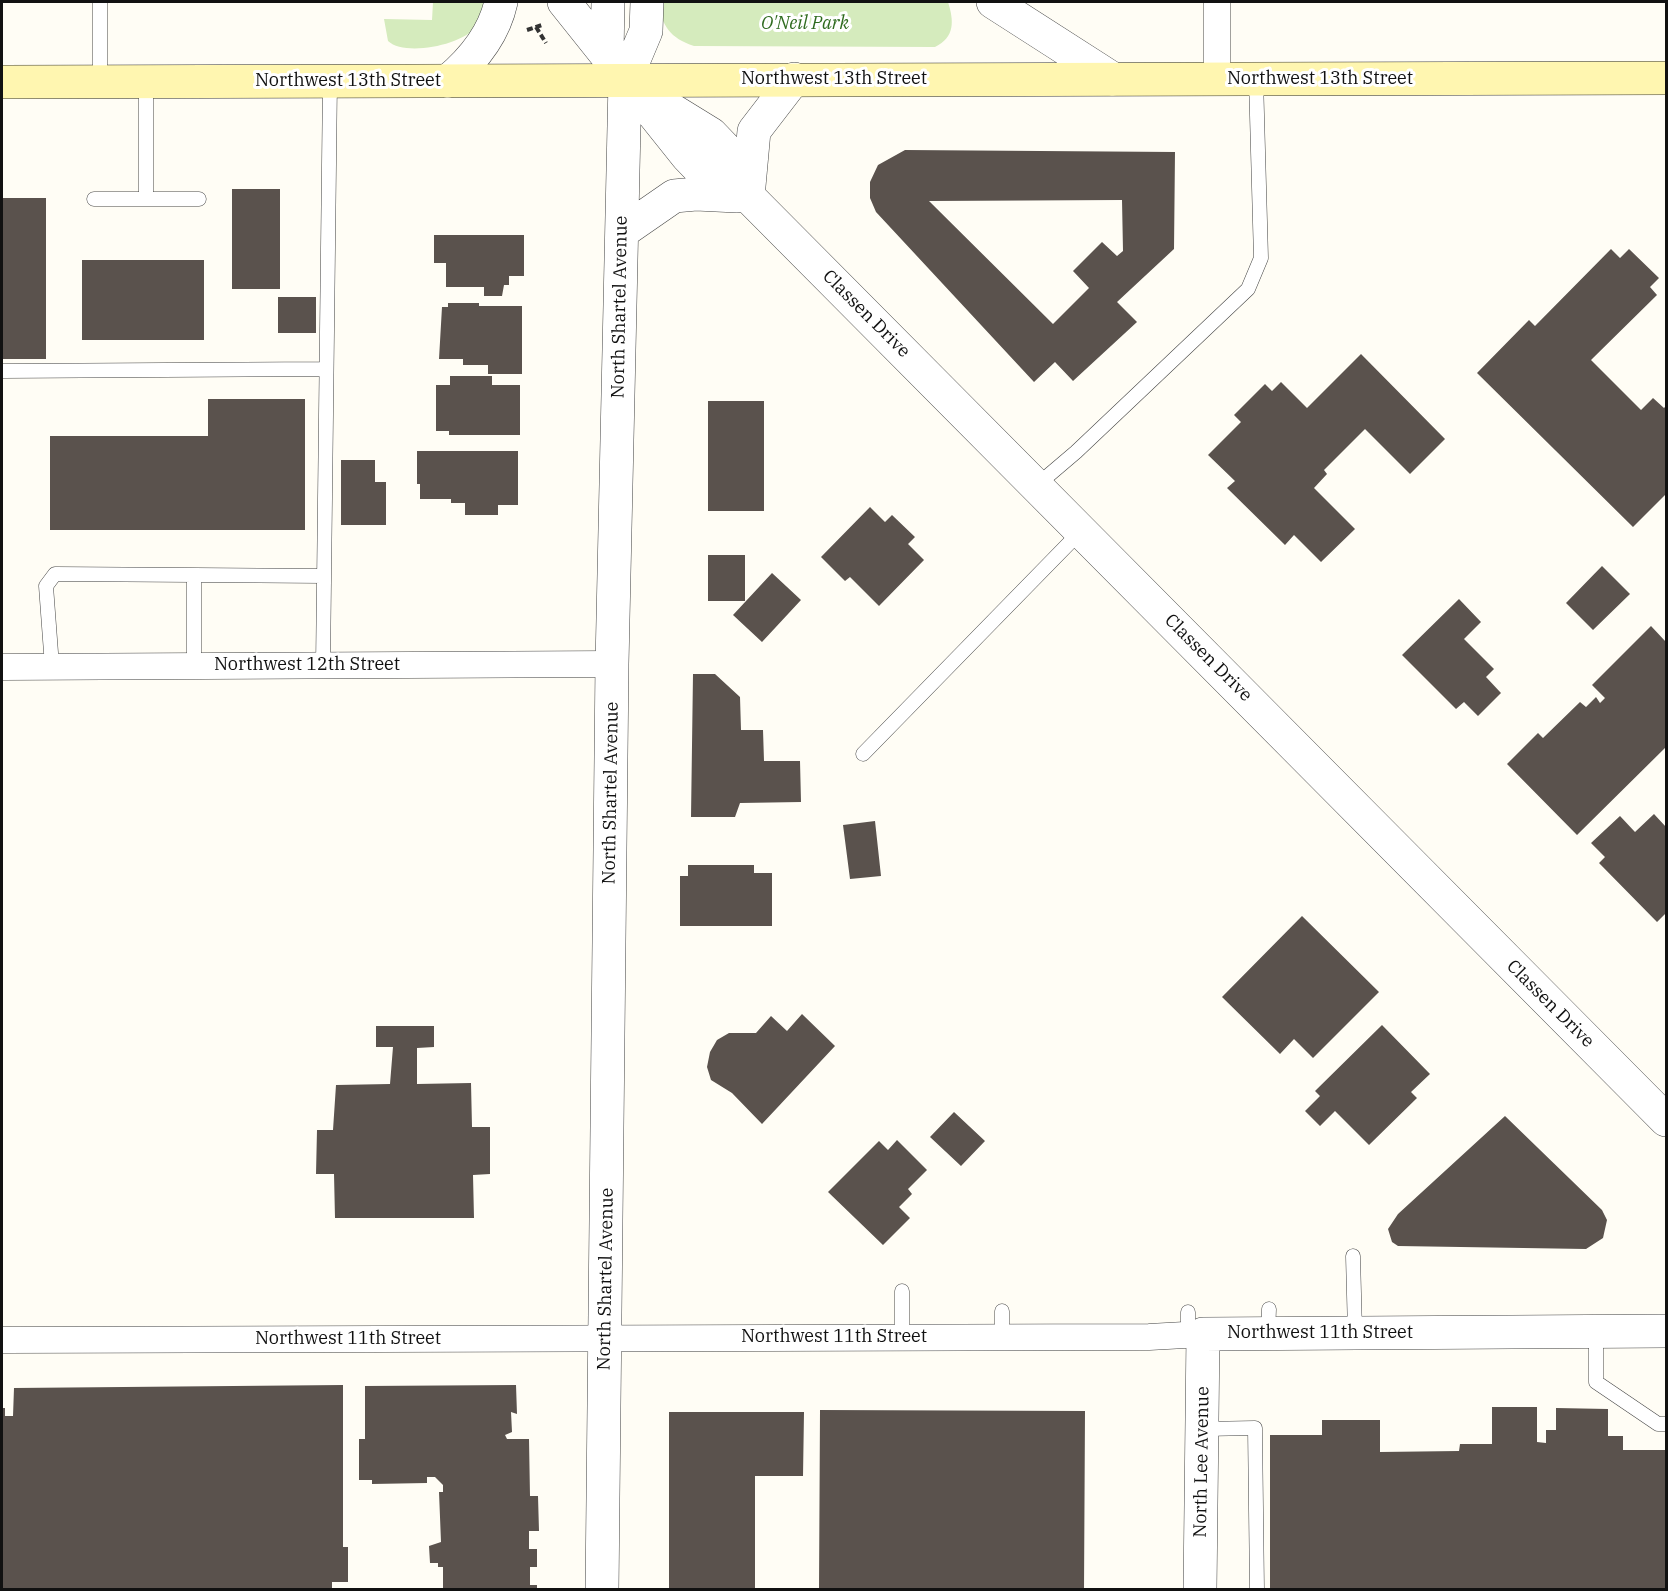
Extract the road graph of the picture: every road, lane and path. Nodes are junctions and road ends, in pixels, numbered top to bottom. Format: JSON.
{"nodes":[{"id":1,"x":100,"y":2,"type":"edge"},
{"id":2,"x":501,"y":2,"type":"edge"},
{"id":3,"x":564,"y":2,"type":"edge"},
{"id":4,"x":608,"y":2,"type":"edge"},
{"id":5,"x":647,"y":2,"type":"edge"},
{"id":6,"x":993,"y":2,"type":"edge"},
{"id":7,"x":1217,"y":2,"type":"edge"},
{"id":8,"x":536,"y":27,"type":"dead end"},
{"id":9,"x":546,"y":43,"type":"dead end"},
{"id":10,"x":606,"y":54,"type":"junction"},
{"id":11,"x":1666,"y":78,"type":"edge"},
{"id":12,"x":794,"y":79,"type":"junction"},
{"id":13,"x":1113,"y":79,"type":"junction"},
{"id":14,"x":1217,"y":79,"type":"junction"},
{"id":15,"x":1256,"y":79,"type":"junction"},
{"id":16,"x":330,"y":81,"type":"junction"},
{"id":17,"x":448,"y":81,"type":"junction"},
{"id":18,"x":625,"y":81,"type":"junction"},
{"id":19,"x":2,"y":82,"type":"edge"},
{"id":20,"x":100,"y":82,"type":"junction"},
{"id":21,"x":146,"y":82,"type":"junction"},
{"id":22,"x":749,"y":197,"type":"junction"},
{"id":23,"x":94,"y":199,"type":"dead end"},
{"id":24,"x":199,"y":199,"type":"dead end"},
{"id":25,"x":146,"y":200,"type":"junction"},
{"id":26,"x":622,"y":232,"type":"junction"},
{"id":27,"x":325,"y":369,"type":"junction"},
{"id":28,"x":2,"y":370,"type":"edge"},
{"id":29,"x":1036,"y":486,"type":"junction"},
{"id":30,"x":1081,"y":531,"type":"junction"},
{"id":31,"x":195,"y":575,"type":"junction"},
{"id":32,"x":324,"y":576,"type":"junction"},
{"id":33,"x":612,"y":664,"type":"junction"},
{"id":34,"x":323,"y":665,"type":"junction"},
{"id":35,"x":52,"y":666,"type":"junction"},
{"id":36,"x":195,"y":666,"type":"junction"},
{"id":37,"x":2,"y":667,"type":"edge"},
{"id":38,"x":863,"y":754,"type":"dead end"},
{"id":39,"x":1666,"y":1120,"type":"edge"},
{"id":40,"x":1353,"y":1256,"type":"dead end"},
{"id":41,"x":902,"y":1290,"type":"dead end"},
{"id":42,"x":1002,"y":1311,"type":"dead end"},
{"id":43,"x":1193,"y":1327,"type":"junction"},
{"id":44,"x":1666,"y":1331,"type":"edge"},
{"id":45,"x":1355,"y":1332,"type":"junction"},
{"id":46,"x":1596,"y":1332,"type":"junction"},
{"id":47,"x":606,"y":1337,"type":"junction"},
{"id":48,"x":902,"y":1337,"type":"junction"},
{"id":49,"x":1002,"y":1337,"type":"junction"},
{"id":50,"x":2,"y":1340,"type":"edge"},
{"id":51,"x":1666,"y":1424,"type":"edge"},
{"id":52,"x":1203,"y":1429,"type":"junction"},
{"id":53,"x":602,"y":1590,"type":"edge"},
{"id":54,"x":1200,"y":1590,"type":"edge"},
{"id":55,"x":1257,"y":1590,"type":"edge"}],
"edges":[{"from":1,"to":20,"type":"lane"},
{"from":2,"to":17,"type":"street"},
{"from":3,"to":10,"type":"street","name":"Classen Drive"},
{"from":4,"to":10,"type":"street"},
{"from":5,"to":18,"type":"street","name":"North Shartel Avenue"},
{"from":6,"to":13,"type":"street"},
{"from":7,"to":14,"type":"street"},
{"from":8,"to":9,"type":"path"},
{"from":10,"to":18,"type":"street","name":"Classen Drive"},
{"from":11,"to":15,"type":"main road","name":"Northwest 13th Street"},
{"from":12,"to":13,"type":"main road","name":"Northwest 13th Street"},
{"from":12,"to":18,"type":"main road","name":"Northwest 13th Street"},
{"from":12,"to":22,"type":"street"},
{"from":13,"to":14,"type":"main road","name":"Northwest 13th Street"},
{"from":14,"to":15,"type":"main road","name":"Northwest 13th Street"},
{"from":15,"to":29,"type":"lane"},
{"from":16,"to":17,"type":"main road","name":"Northwest 13th Street"},
{"from":16,"to":21,"type":"main road","name":"Northwest 13th Street"},
{"from":16,"to":27,"type":"lane"},
{"from":17,"to":18,"type":"main road","name":"Northwest 13th Street"},
{"from":18,"to":22,"type":"street","name":"Classen Drive"},
{"from":18,"to":26,"type":"street","name":"North Shartel Avenue"},
{"from":19,"to":20,"type":"main road","name":"Northwest 13th Street"},
{"from":20,"to":21,"type":"main road","name":"Northwest 13th Street"},
{"from":21,"to":25,"type":"lane"},
{"from":22,"to":26,"type":"street"},
{"from":22,"to":29,"type":"street","name":"Classen Drive"},
{"from":23,"to":25,"type":"lane"},
{"from":24,"to":25,"type":"lane"},
{"from":26,"to":33,"type":"street","name":"North Shartel Avenue"},
{"from":27,"to":28,"type":"lane"},
{"from":27,"to":32,"type":"lane"},
{"from":29,"to":30,"type":"street","name":"Classen Drive"},
{"from":30,"to":38,"type":"lane"},
{"from":30,"to":39,"type":"street","name":"Classen Drive"},
{"from":31,"to":32,"type":"lane"},
{"from":31,"to":35,"type":"lane"},
{"from":31,"to":36,"type":"lane"},
{"from":32,"to":34,"type":"lane"},
{"from":33,"to":34,"type":"street","name":"Northwest 12th Street"},
{"from":33,"to":47,"type":"street","name":"North Shartel Avenue"},
{"from":34,"to":36,"type":"street","name":"Northwest 12th Street"},
{"from":35,"to":36,"type":"street","name":"Northwest 12th Street"},
{"from":35,"to":37,"type":"street","name":"Northwest 12th Street"},
{"from":40,"to":45,"type":"lane"},
{"from":41,"to":48,"type":"lane"},
{"from":42,"to":49,"type":"lane"},
{"from":43,"to":45,"type":"street","name":"Northwest 11th Street"},
{"from":43,"to":49,"type":"street","name":"Northwest 11th Street"},
{"from":43,"to":52,"type":"street","name":"North Lee Avenue"},
{"from":44,"to":46,"type":"street","name":"Northwest 11th Street"},
{"from":45,"to":46,"type":"street","name":"Northwest 11th Street"},
{"from":46,"to":51,"type":"lane"},
{"from":47,"to":48,"type":"street","name":"Northwest 11th Street"},
{"from":47,"to":50,"type":"street","name":"Northwest 11th Street"},
{"from":47,"to":53,"type":"street","name":"North Shartel Avenue"},
{"from":48,"to":49,"type":"street","name":"Northwest 11th Street"},
{"from":52,"to":54,"type":"street","name":"North Lee Avenue"},
{"from":52,"to":55,"type":"lane"}]}
